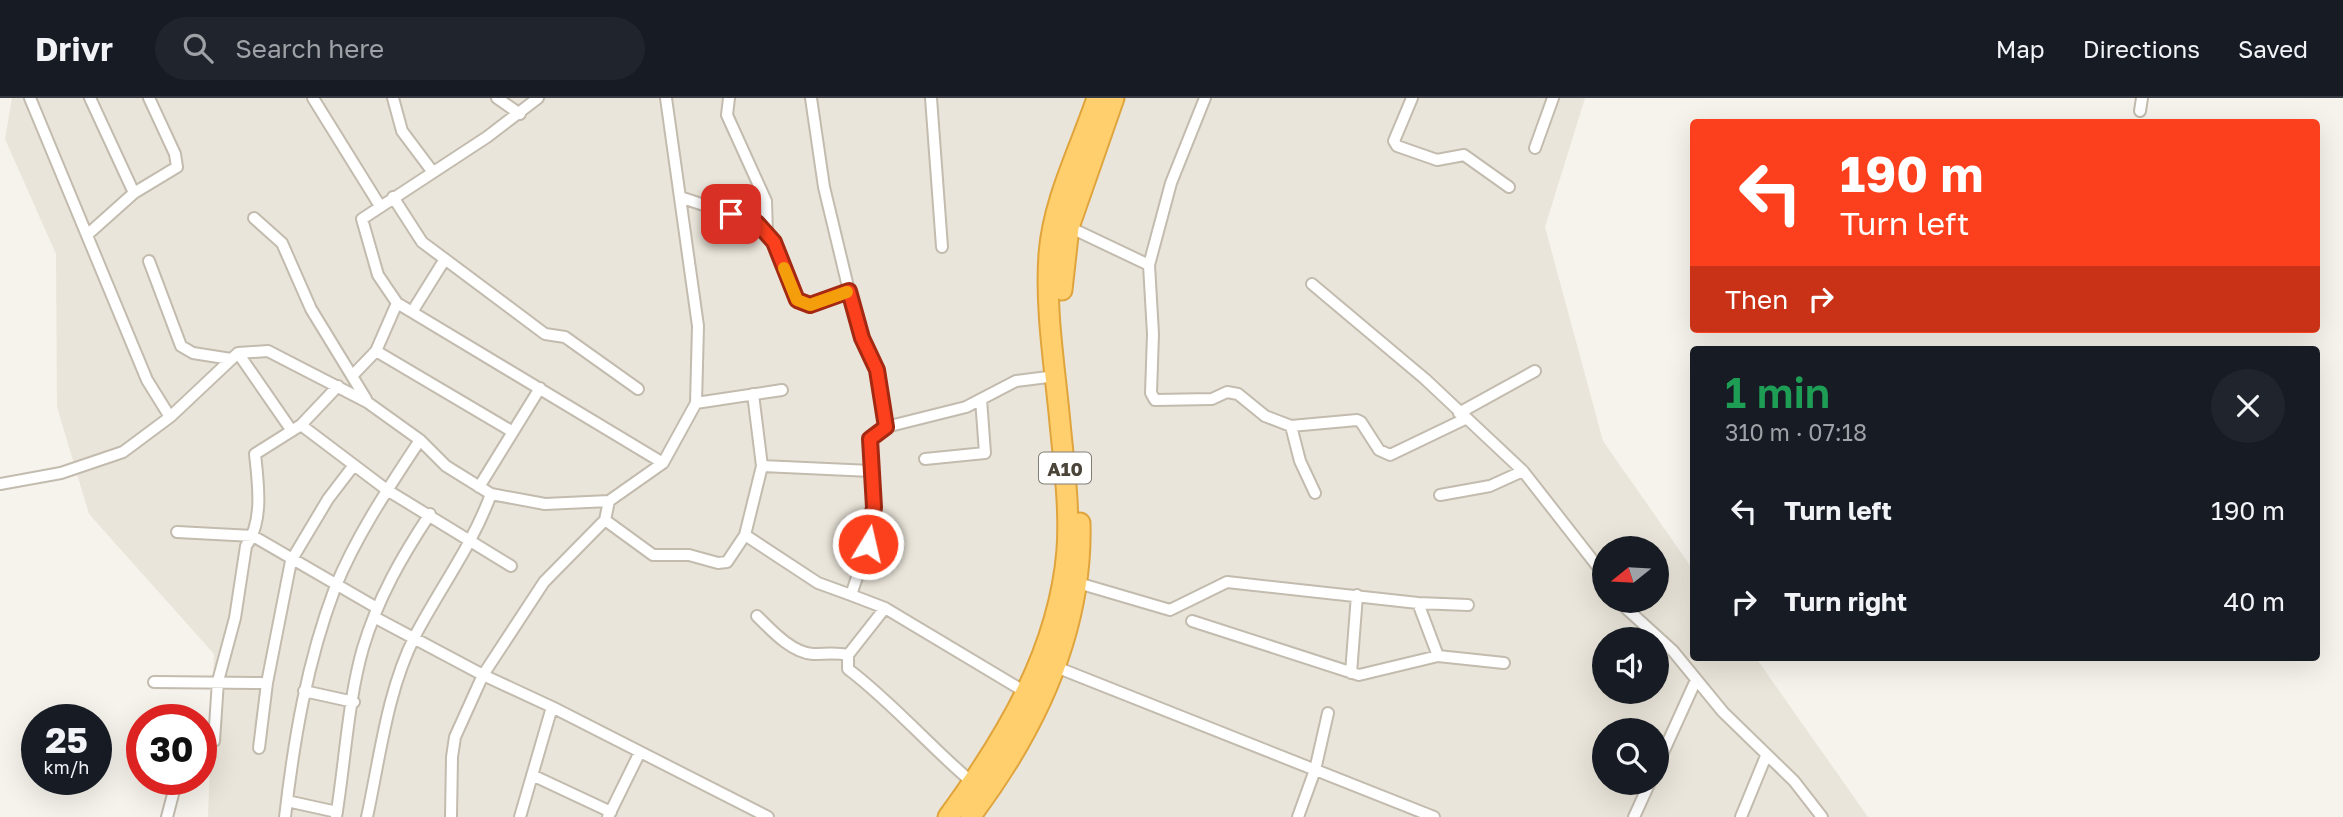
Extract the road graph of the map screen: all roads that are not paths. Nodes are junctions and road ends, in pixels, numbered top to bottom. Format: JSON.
{"nodes":[{"id":1,"x":30,"y":98,"type":"edge"},
{"id":2,"x":90,"y":98,"type":"edge"},
{"id":3,"x":149,"y":98,"type":"edge"},
{"id":4,"x":313,"y":98,"type":"edge"},
{"id":5,"x":393,"y":98,"type":"edge"},
{"id":6,"x":497,"y":98,"type":"edge"},
{"id":7,"x":538,"y":98,"type":"edge"},
{"id":8,"x":666,"y":98,"type":"edge"},
{"id":9,"x":729,"y":98,"type":"edge"},
{"id":10,"x":811,"y":98,"type":"edge"},
{"id":11,"x":931,"y":98,"type":"edge"},
{"id":12,"x":1097,"y":98,"type":"edge"},
{"id":13,"x":1114,"y":98,"type":"edge"},
{"id":14,"x":1205,"y":98,"type":"edge"},
{"id":15,"x":1412,"y":98,"type":"edge"},
{"id":16,"x":1553,"y":98,"type":"edge"},
{"id":17,"x":2142,"y":98,"type":"edge"},
{"id":18,"x":2140,"y":111,"type":"dead end"},
{"id":19,"x":520,"y":114,"type":"junction"},
{"id":20,"x":1535,"y":148,"type":"dead end"},
{"id":21,"x":432,"y":170,"type":"junction"},
{"id":22,"x":1509,"y":187,"type":"dead end"},
{"id":23,"x":134,"y":193,"type":"junction"},
{"id":24,"x":393,"y":197,"type":"junction"},
{"id":25,"x":680,"y":197,"type":"junction"},
{"id":26,"x":380,"y":206,"type":"junction"},
{"id":27,"x":254,"y":218,"type":"dead end"},
{"id":28,"x":1069,"y":226,"type":"junction"},
{"id":29,"x":766,"y":234,"type":"junction"},
{"id":30,"x":87,"y":235,"type":"junction"},
{"id":31,"x":942,"y":247,"type":"dead end"},
{"id":32,"x":445,"y":259,"type":"junction"},
{"id":33,"x":149,"y":261,"type":"dead end"},
{"id":34,"x":1149,"y":265,"type":"junction"},
{"id":35,"x":1312,"y":284,"type":"dead end"},
{"id":36,"x":849,"y":291,"type":"junction"},
{"id":37,"x":397,"y":303,"type":"junction"},
{"id":38,"x":412,"y":312,"type":"junction"},
{"id":39,"x":376,"y":352,"type":"junction"},
{"id":40,"x":235,"y":356,"type":"junction"},
{"id":41,"x":1535,"y":371,"type":"dead end"},
{"id":42,"x":352,"y":376,"type":"junction"},
{"id":43,"x":1056,"y":376,"type":"junction"},
{"id":44,"x":338,"y":386,"type":"junction"},
{"id":45,"x":540,"y":388,"type":"junction"},
{"id":46,"x":638,"y":389,"type":"dead end"},
{"id":47,"x":782,"y":390,"type":"dead end"},
{"id":48,"x":753,"y":394,"type":"junction"},
{"id":49,"x":981,"y":399,"type":"junction"},
{"id":50,"x":367,"y":402,"type":"junction"},
{"id":51,"x":696,"y":403,"type":"junction"},
{"id":52,"x":1462,"y":416,"type":"junction"},
{"id":53,"x":170,"y":417,"type":"junction"},
{"id":54,"x":1291,"y":426,"type":"junction"},
{"id":55,"x":886,"y":427,"type":"junction"},
{"id":56,"x":296,"y":428,"type":"junction"},
{"id":57,"x":513,"y":432,"type":"junction"},
{"id":58,"x":420,"y":440,"type":"junction"},
{"id":59,"x":925,"y":459,"type":"dead end"},
{"id":60,"x":663,"y":463,"type":"junction"},
{"id":61,"x":354,"y":465,"type":"junction"},
{"id":62,"x":762,"y":466,"type":"junction"},
{"id":63,"x":871,"y":471,"type":"junction"},
{"id":64,"x":1523,"y":471,"type":"junction"},
{"id":65,"x":0,"y":484,"type":"edge"},
{"id":66,"x":479,"y":487,"type":"junction"},
{"id":67,"x":1073,"y":487,"type":"junction"},
{"id":68,"x":387,"y":490,"type":"junction"},
{"id":69,"x":491,"y":494,"type":"junction"},
{"id":70,"x":1315,"y":494,"type":"dead end"},
{"id":71,"x":1440,"y":495,"type":"dead end"},
{"id":72,"x":609,"y":501,"type":"junction"},
{"id":73,"x":430,"y":514,"type":"junction"},
{"id":74,"x":605,"y":520,"type":"junction"},
{"id":75,"x":177,"y":532,"type":"dead end"},
{"id":76,"x":745,"y":535,"type":"junction"},
{"id":77,"x":253,"y":536,"type":"junction"},
{"id":78,"x":472,"y":541,"type":"junction"},
{"id":79,"x":1592,"y":559,"type":"edge"},
{"id":80,"x":291,"y":561,"type":"junction"},
{"id":81,"x":511,"y":566,"type":"dead end"},
{"id":82,"x":1078,"y":583,"type":"junction"},
{"id":83,"x":336,"y":587,"type":"junction"},
{"id":84,"x":851,"y":595,"type":"junction"},
{"id":85,"x":1357,"y":595,"type":"junction"},
{"id":86,"x":1418,"y":603,"type":"junction"},
{"id":87,"x":1468,"y":604,"type":"dead end"},
{"id":88,"x":886,"y":608,"type":"junction"},
{"id":89,"x":375,"y":612,"type":"junction"},
{"id":90,"x":1631,"y":613,"type":"edge"},
{"id":91,"x":757,"y":616,"type":"dead end"},
{"id":92,"x":1192,"y":621,"type":"dead end"},
{"id":93,"x":414,"y":637,"type":"junction"},
{"id":94,"x":848,"y":655,"type":"junction"},
{"id":95,"x":1438,"y":656,"type":"junction"},
{"id":96,"x":1504,"y":663,"type":"dead end"},
{"id":97,"x":1056,"y":667,"type":"junction"},
{"id":98,"x":1351,"y":673,"type":"junction"},
{"id":99,"x":482,"y":675,"type":"junction"},
{"id":100,"x":1696,"y":680,"type":"junction"},
{"id":101,"x":218,"y":681,"type":"junction"},
{"id":102,"x":154,"y":682,"type":"dead end"},
{"id":103,"x":267,"y":683,"type":"junction"},
{"id":104,"x":304,"y":691,"type":"junction"},
{"id":105,"x":1027,"y":693,"type":"junction"},
{"id":106,"x":354,"y":702,"type":"junction"},
{"id":107,"x":216,"y":704,"type":"edge"},
{"id":108,"x":552,"y":707,"type":"junction"},
{"id":109,"x":1328,"y":713,"type":"dead end"},
{"id":110,"x":1669,"y":740,"type":"edge"},
{"id":111,"x":259,"y":748,"type":"dead end"},
{"id":112,"x":639,"y":754,"type":"junction"},
{"id":113,"x":1766,"y":756,"type":"junction"},
{"id":114,"x":1315,"y":770,"type":"junction"},
{"id":115,"x":533,"y":775,"type":"junction"},
{"id":116,"x":973,"y":783,"type":"junction"},
{"id":117,"x":173,"y":795,"type":"edge"},
{"id":118,"x":1644,"y":795,"type":"edge"},
{"id":119,"x":287,"y":801,"type":"junction"},
{"id":120,"x":1413,"y":813,"type":"edge"},
{"id":121,"x":337,"y":814,"type":"edge"},
{"id":122,"x":751,"y":814,"type":"edge"},
{"id":123,"x":610,"y":815,"type":"edge"},
{"id":124,"x":522,"y":816,"type":"edge"},
{"id":125,"x":167,"y":817,"type":"edge"},
{"id":126,"x":285,"y":817,"type":"edge"},
{"id":127,"x":367,"y":817,"type":"edge"},
{"id":128,"x":451,"y":817,"type":"edge"},
{"id":129,"x":768,"y":817,"type":"edge"},
{"id":130,"x":948,"y":817,"type":"edge"},
{"id":131,"x":970,"y":817,"type":"edge"},
{"id":132,"x":1298,"y":817,"type":"edge"},
{"id":133,"x":1434,"y":817,"type":"edge"},
{"id":134,"x":1634,"y":817,"type":"edge"},
{"id":135,"x":1741,"y":817,"type":"edge"},
{"id":136,"x":1822,"y":817,"type":"edge"}],
"edges":[{"from":1,"to":30,"type":"street"},
{"from":2,"to":23,"type":"street"},
{"from":3,"to":23,"type":"street"},
{"from":4,"to":26,"type":"street"},
{"from":5,"to":21,"type":"street"},
{"from":6,"to":19,"type":"street"},
{"from":7,"to":19,"type":"street"},
{"from":8,"to":25,"type":"street"},
{"from":9,"to":29,"type":"street"},
{"from":10,"to":36,"type":"street"},
{"from":11,"to":31,"type":"street"},
{"from":12,"to":43,"type":"highway","number":"A10"},
{"from":13,"to":28,"type":"highway","number":"A10"},
{"from":14,"to":34,"type":"street"},
{"from":15,"to":22,"type":"street"},
{"from":16,"to":20,"type":"street"},
{"from":17,"to":18,"type":"street"},
{"from":19,"to":21,"type":"street"},
{"from":21,"to":24,"type":"street"},
{"from":23,"to":30,"type":"street"},
{"from":24,"to":26,"type":"street"},
{"from":24,"to":32,"type":"street"},
{"from":25,"to":29,"type":"street"},
{"from":25,"to":51,"type":"street"},
{"from":26,"to":37,"type":"street"},
{"from":27,"to":42,"type":"street"},
{"from":28,"to":34,"type":"street"},
{"from":28,"to":67,"type":"highway","number":"A10"},
{"from":29,"to":36,"type":"street"},
{"from":30,"to":53,"type":"street"},
{"from":32,"to":38,"type":"street"},
{"from":32,"to":46,"type":"street"},
{"from":33,"to":40,"type":"street"},
{"from":34,"to":54,"type":"street"},
{"from":35,"to":52,"type":"street"},
{"from":36,"to":55,"type":"street"},
{"from":37,"to":38,"type":"street"},
{"from":37,"to":39,"type":"street"},
{"from":38,"to":45,"type":"street"},
{"from":39,"to":42,"type":"street"},
{"from":39,"to":57,"type":"street"},
{"from":40,"to":44,"type":"street"},
{"from":40,"to":53,"type":"street"},
{"from":40,"to":56,"type":"street"},
{"from":41,"to":52,"type":"street"},
{"from":42,"to":50,"type":"street"},
{"from":43,"to":49,"type":"street"},
{"from":43,"to":67,"type":"highway","number":"A10"},
{"from":44,"to":50,"type":"street"},
{"from":44,"to":56,"type":"street"},
{"from":45,"to":57,"type":"street"},
{"from":45,"to":60,"type":"street"},
{"from":47,"to":48,"type":"street"},
{"from":48,"to":51,"type":"street"},
{"from":48,"to":62,"type":"street"},
{"from":49,"to":55,"type":"street"},
{"from":49,"to":59,"type":"street"},
{"from":50,"to":58,"type":"street"},
{"from":51,"to":60,"type":"street"},
{"from":52,"to":54,"type":"street"},
{"from":52,"to":64,"type":"street"},
{"from":53,"to":65,"type":"street"},
{"from":54,"to":70,"type":"street"},
{"from":55,"to":63,"type":"street"},
{"from":56,"to":61,"type":"street"},
{"from":56,"to":77,"type":"street"},
{"from":57,"to":66,"type":"street"},
{"from":58,"to":66,"type":"street"},
{"from":58,"to":68,"type":"street"},
{"from":60,"to":72,"type":"street"},
{"from":61,"to":68,"type":"street"},
{"from":61,"to":80,"type":"street"},
{"from":62,"to":63,"type":"street"},
{"from":62,"to":76,"type":"street"},
{"from":63,"to":84,"type":"street"},
{"from":64,"to":71,"type":"street"},
{"from":64,"to":79,"type":"street"},
{"from":66,"to":69,"type":"street"},
{"from":67,"to":82,"type":"highway","number":"A10"},
{"from":67,"to":105,"type":"highway","number":"A10"},
{"from":68,"to":73,"type":"street"},
{"from":68,"to":83,"type":"street"},
{"from":69,"to":72,"type":"street"},
{"from":69,"to":78,"type":"street"},
{"from":72,"to":74,"type":"street"},
{"from":73,"to":78,"type":"street"},
{"from":73,"to":89,"type":"street"},
{"from":74,"to":76,"type":"street"},
{"from":74,"to":99,"type":"street"},
{"from":75,"to":77,"type":"street"},
{"from":76,"to":84,"type":"street"},
{"from":77,"to":80,"type":"street"},
{"from":77,"to":101,"type":"street"},
{"from":78,"to":81,"type":"street"},
{"from":78,"to":93,"type":"street"},
{"from":80,"to":83,"type":"street"},
{"from":80,"to":103,"type":"street"},
{"from":82,"to":85,"type":"street"},
{"from":82,"to":97,"type":"highway","number":"A10"},
{"from":83,"to":89,"type":"street"},
{"from":83,"to":104,"type":"street"},
{"from":84,"to":88,"type":"street"},
{"from":85,"to":86,"type":"street"},
{"from":85,"to":98,"type":"street"},
{"from":86,"to":87,"type":"street"},
{"from":86,"to":95,"type":"street"},
{"from":88,"to":94,"type":"street"},
{"from":88,"to":105,"type":"street"},
{"from":89,"to":93,"type":"street"},
{"from":89,"to":106,"type":"street"},
{"from":90,"to":100,"type":"street"},
{"from":91,"to":94,"type":"street"},
{"from":92,"to":98,"type":"street"},
{"from":93,"to":99,"type":"street"},
{"from":93,"to":127,"type":"street"},
{"from":94,"to":116,"type":"street"},
{"from":95,"to":96,"type":"street"},
{"from":95,"to":98,"type":"street"},
{"from":97,"to":114,"type":"street"},
{"from":97,"to":131,"type":"highway","number":"A10"},
{"from":99,"to":108,"type":"street"},
{"from":99,"to":128,"type":"street"},
{"from":100,"to":110,"type":"street"},
{"from":100,"to":113,"type":"street"},
{"from":101,"to":102,"type":"street"},
{"from":101,"to":103,"type":"street"},
{"from":101,"to":107,"type":"street"},
{"from":103,"to":111,"type":"street"},
{"from":104,"to":106,"type":"street"},
{"from":104,"to":119,"type":"street"},
{"from":105,"to":116,"type":"highway","number":"A10"},
{"from":106,"to":121,"type":"street"},
{"from":108,"to":112,"type":"street"},
{"from":108,"to":115,"type":"street"},
{"from":109,"to":114,"type":"street"},
{"from":112,"to":122,"type":"street"},
{"from":112,"to":123,"type":"street"},
{"from":113,"to":135,"type":"street"},
{"from":113,"to":136,"type":"street"},
{"from":114,"to":120,"type":"street"},
{"from":114,"to":132,"type":"street"},
{"from":115,"to":123,"type":"street"},
{"from":115,"to":124,"type":"street"},
{"from":116,"to":130,"type":"highway","number":"A10"},
{"from":117,"to":125,"type":"street"},
{"from":118,"to":134,"type":"street"},
{"from":119,"to":121,"type":"street"},
{"from":119,"to":126,"type":"street"},
{"from":120,"to":133,"type":"street"},
{"from":122,"to":129,"type":"street"}]}
